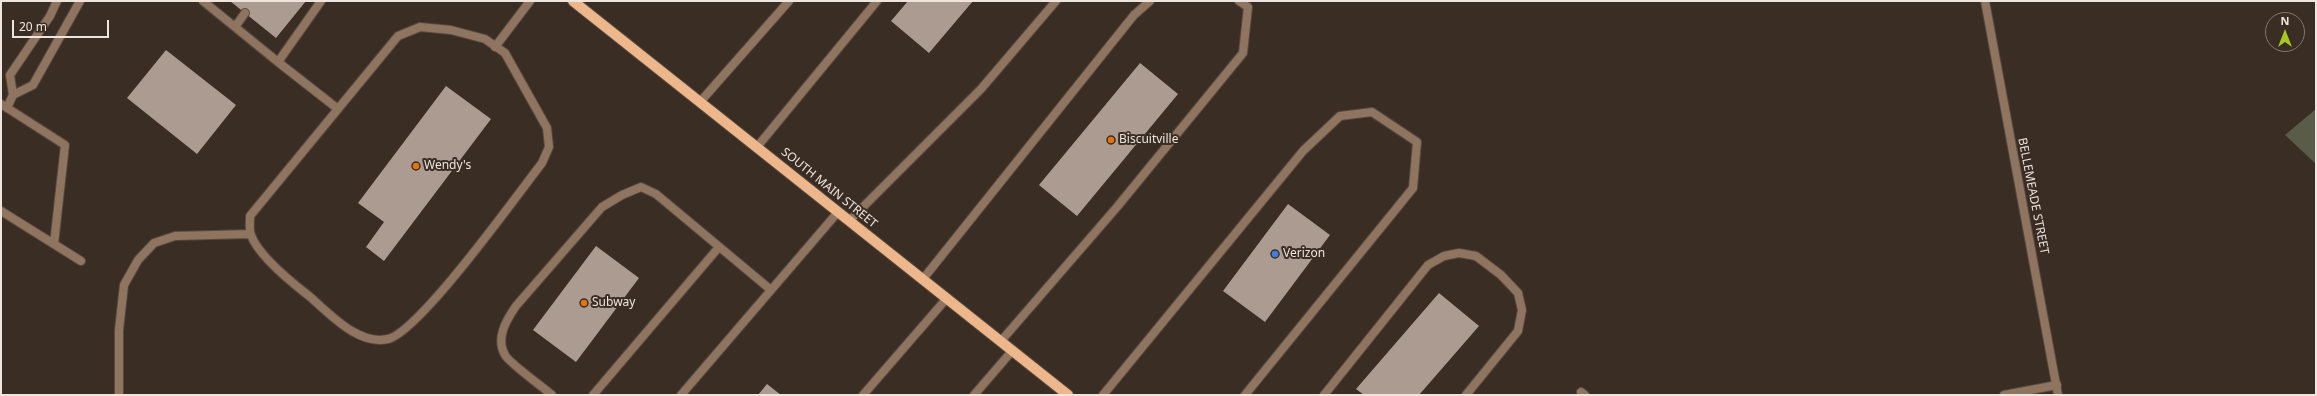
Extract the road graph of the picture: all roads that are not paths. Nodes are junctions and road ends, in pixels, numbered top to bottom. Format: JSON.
{"nodes":[{"id":1,"x":57,"y":1,"type":"edge"},
{"id":2,"x":80,"y":1,"type":"edge"},
{"id":3,"x":322,"y":1,"type":"edge"},
{"id":4,"x":530,"y":1,"type":"edge"},
{"id":5,"x":573,"y":1,"type":"edge"},
{"id":6,"x":789,"y":1,"type":"edge"},
{"id":7,"x":877,"y":1,"type":"edge"},
{"id":8,"x":1056,"y":1,"type":"edge"},
{"id":9,"x":1150,"y":1,"type":"edge"},
{"id":10,"x":1239,"y":1,"type":"edge"},
{"id":11,"x":1985,"y":1,"type":"edge"},
{"id":12,"x":204,"y":2,"type":"edge"},
{"id":13,"x":245,"y":13,"type":"dead end"},
{"id":14,"x":235,"y":27,"type":"junction"},
{"id":15,"x":495,"y":47,"type":"junction"},
{"id":16,"x":278,"y":62,"type":"junction"},
{"id":17,"x":12,"y":96,"type":"junction"},
{"id":18,"x":700,"y":102,"type":"junction"},
{"id":19,"x":4,"y":106,"type":"edge"},
{"id":20,"x":338,"y":110,"type":"junction"},
{"id":21,"x":756,"y":147,"type":"junction"},
{"id":22,"x":1,"y":211,"type":"edge"},
{"id":23,"x":838,"y":212,"type":"junction"},
{"id":24,"x":849,"y":221,"type":"junction"},
{"id":25,"x":250,"y":234,"type":"junction"},
{"id":26,"x":54,"y":244,"type":"junction"},
{"id":27,"x":719,"y":247,"type":"junction"},
{"id":28,"x":81,"y":261,"type":"dead end"},
{"id":29,"x":923,"y":279,"type":"junction"},
{"id":30,"x":770,"y":290,"type":"junction"},
{"id":31,"x":947,"y":298,"type":"junction"},
{"id":32,"x":1001,"y":341,"type":"junction"},
{"id":33,"x":1012,"y":351,"type":"junction"},
{"id":34,"x":2056,"y":385,"type":"junction"},
{"id":35,"x":119,"y":395,"type":"edge"},
{"id":36,"x":552,"y":395,"type":"edge"},
{"id":37,"x":593,"y":395,"type":"edge"},
{"id":38,"x":681,"y":395,"type":"edge"},
{"id":39,"x":863,"y":395,"type":"edge"},
{"id":40,"x":974,"y":395,"type":"edge"},
{"id":41,"x":1068,"y":395,"type":"edge"},
{"id":42,"x":1103,"y":395,"type":"edge"},
{"id":43,"x":1245,"y":395,"type":"edge"},
{"id":44,"x":1324,"y":395,"type":"edge"},
{"id":45,"x":1466,"y":395,"type":"edge"},
{"id":46,"x":2004,"y":395,"type":"edge"},
{"id":47,"x":2058,"y":395,"type":"edge"}],
"edges":[{"from":1,"to":17,"type":"street"},
{"from":2,"to":17,"type":"street"},
{"from":3,"to":16,"type":"street"},
{"from":4,"to":15,"type":"street"},
{"from":5,"to":18,"type":"main road","name":"SOUTH MAIN STREET"},
{"from":6,"to":18,"type":"street"},
{"from":7,"to":21,"type":"street"},
{"from":8,"to":24,"type":"street"},
{"from":9,"to":29,"type":"street"},
{"from":10,"to":32,"type":"street"},
{"from":11,"to":34,"type":"street","name":"BELLEMEADE STREET"},
{"from":12,"to":14,"type":"street"},
{"from":13,"to":14,"type":"street"},
{"from":14,"to":16,"type":"street"},
{"from":15,"to":20,"type":"street"},
{"from":15,"to":25,"type":"street"},
{"from":16,"to":20,"type":"street"},
{"from":17,"to":19,"type":"street"},
{"from":18,"to":21,"type":"main road","name":"SOUTH MAIN STREET"},
{"from":19,"to":26,"type":"street"},
{"from":20,"to":25,"type":"street"},
{"from":21,"to":23,"type":"main road","name":"SOUTH MAIN STREET"},
{"from":22,"to":26,"type":"street"},
{"from":23,"to":24,"type":"main road","name":"SOUTH MAIN STREET"},
{"from":23,"to":30,"type":"street"},
{"from":24,"to":29,"type":"main road","name":"SOUTH MAIN STREET"},
{"from":25,"to":35,"type":"street"},
{"from":26,"to":28,"type":"street"},
{"from":27,"to":30,"type":"street"},
{"from":27,"to":36,"type":"street"},
{"from":27,"to":37,"type":"street"},
{"from":29,"to":31,"type":"main road","name":"SOUTH MAIN STREET"},
{"from":30,"to":38,"type":"street"},
{"from":31,"to":32,"type":"main road","name":"SOUTH MAIN STREET"},
{"from":31,"to":39,"type":"street"},
{"from":32,"to":33,"type":"main road","name":"SOUTH MAIN STREET"},
{"from":33,"to":40,"type":"street"},
{"from":33,"to":41,"type":"main road","name":"SOUTH MAIN STREET"},
{"from":34,"to":46,"type":"street"},
{"from":34,"to":47,"type":"street","name":"BELLEMEADE STREET"},
{"from":42,"to":43,"type":"street"},
{"from":44,"to":45,"type":"street"}]}
